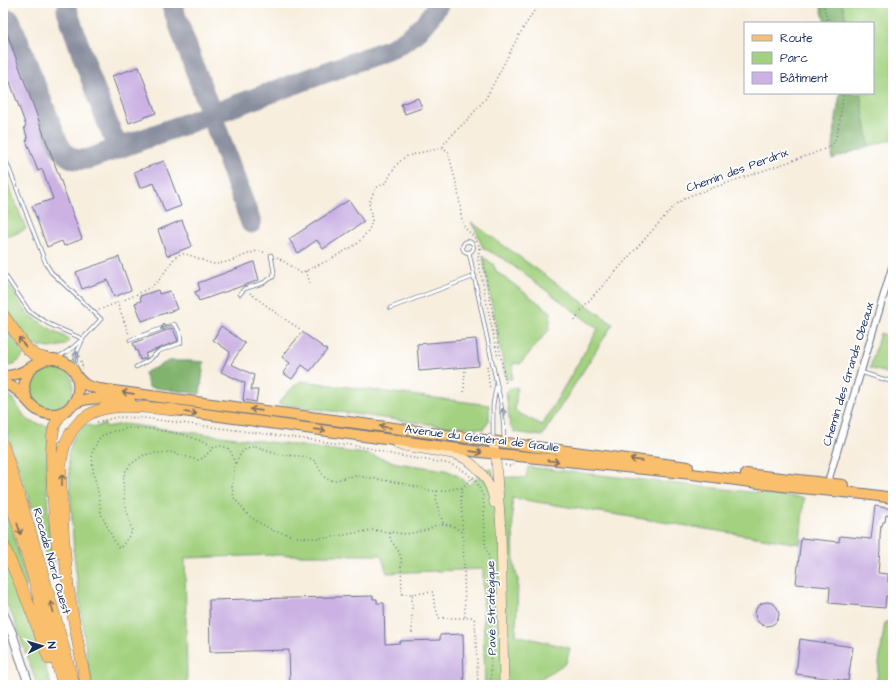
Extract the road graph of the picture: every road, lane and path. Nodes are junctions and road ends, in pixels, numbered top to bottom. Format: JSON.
{"nodes":[{"id":1,"x":539,"y":3,"type":"edge"},
{"id":2,"x":823,"y":3,"type":"edge"},
{"id":3,"x":828,"y":22,"type":"edge"},
{"id":4,"x":843,"y":94,"type":"edge"},
{"id":5,"x":443,"y":148,"type":"junction"},
{"id":6,"x":3,"y":154,"type":"edge"},
{"id":7,"x":478,"y":243,"type":"junction"},
{"id":8,"x":469,"y":252,"type":"dead end"},
{"id":9,"x":271,"y":255,"type":"junction"},
{"id":10,"x":893,"y":264,"type":"edge"},
{"id":11,"x":3,"y":272,"type":"edge"},
{"id":12,"x":306,"y":272,"type":"junction"},
{"id":13,"x":475,"y":276,"type":"junction"},
{"id":14,"x":310,"y":283,"type":"dead end"},
{"id":15,"x":244,"y":289,"type":"junction"},
{"id":16,"x":240,"y":294,"type":"dead end"},
{"id":17,"x":117,"y":302,"type":"junction"},
{"id":18,"x":390,"y":308,"type":"dead end"},
{"id":19,"x":95,"y":313,"type":"junction"},
{"id":20,"x":3,"y":315,"type":"edge"},
{"id":21,"x":575,"y":321,"type":"dead end"},
{"id":22,"x":300,"y":329,"type":"dead end"},
{"id":23,"x":82,"y":339,"type":"junction"},
{"id":24,"x":130,"y":340,"type":"joint"},
{"id":25,"x":51,"y":359,"type":"junction"},
{"id":26,"x":498,"y":361,"type":"dead end"},
{"id":27,"x":32,"y":367,"type":"junction"},
{"id":28,"x":136,"y":367,"type":"dead end"},
{"id":29,"x":465,"y":367,"type":"dead end"},
{"id":30,"x":860,"y":372,"type":"junction"},
{"id":31,"x":76,"y":375,"type":"junction"},
{"id":32,"x":3,"y":376,"type":"edge"},
{"id":33,"x":893,"y":382,"type":"edge"},
{"id":34,"x":3,"y":384,"type":"edge"},
{"id":35,"x":506,"y":385,"type":"dead end"},
{"id":36,"x":496,"y":386,"type":"junction"},
{"id":37,"x":464,"y":392,"type":"dead end"},
{"id":38,"x":27,"y":401,"type":"junction"},
{"id":39,"x":67,"y":409,"type":"junction"},
{"id":40,"x":175,"y":410,"type":"junction"},
{"id":41,"x":86,"y":416,"type":"junction"},
{"id":42,"x":380,"y":438,"type":"junction"},
{"id":43,"x":493,"y":441,"type":"junction"},
{"id":44,"x":504,"y":443,"type":"junction"},
{"id":45,"x":3,"y":445,"type":"edge"},
{"id":46,"x":214,"y":448,"type":"junction"},
{"id":47,"x":499,"y":455,"type":"junction"},
{"id":48,"x":235,"y":464,"type":"junction"},
{"id":49,"x":3,"y":478,"type":"edge"},
{"id":50,"x":472,"y":478,"type":"junction"},
{"id":51,"x":463,"y":486,"type":"junction"},
{"id":52,"x":826,"y":487,"type":"junction"},
{"id":53,"x":437,"y":491,"type":"junction"},
{"id":54,"x":893,"y":492,"type":"edge"},
{"id":55,"x":893,"y":498,"type":"edge"},
{"id":56,"x":444,"y":524,"type":"junction"},
{"id":57,"x":390,"y":533,"type":"junction"},
{"id":58,"x":463,"y":533,"type":"junction"},
{"id":59,"x":3,"y":544,"type":"edge"},
{"id":60,"x":501,"y":554,"type":"junction"},
{"id":61,"x":412,"y":594,"type":"junction"},
{"id":62,"x":3,"y":613,"type":"edge"},
{"id":63,"x":465,"y":618,"type":"junction"},
{"id":64,"x":412,"y":634,"type":"dead end"},
{"id":65,"x":30,"y":685,"type":"edge"},
{"id":66,"x":59,"y":685,"type":"edge"},
{"id":67,"x":63,"y":685,"type":"edge"},
{"id":68,"x":74,"y":685,"type":"edge"},
{"id":69,"x":86,"y":685,"type":"edge"},
{"id":70,"x":478,"y":685,"type":"edge"},
{"id":71,"x":491,"y":685,"type":"edge"},
{"id":72,"x":504,"y":685,"type":"edge"}],
"edges":[{"from":1,"to":5,"type":"path"},
{"from":2,"to":3,"type":"path"},
{"from":4,"to":21,"type":"path","name":"Chemin des Perdrix"},
{"from":5,"to":7,"type":"path"},
{"from":5,"to":12,"type":"path"},
{"from":6,"to":19,"type":"lane"},
{"from":7,"to":26,"type":"path"},
{"from":7,"to":35,"type":"path"},
{"from":8,"to":13,"type":"lane"},
{"from":9,"to":12,"type":"path"},
{"from":9,"to":15,"type":"lane"},
{"from":9,"to":17,"type":"path"},
{"from":10,"to":30,"type":"street","name":"Chemin des Grands Obeaux"},
{"from":11,"to":23,"type":"lane"},
{"from":12,"to":14,"type":"path"},
{"from":13,"to":18,"type":"lane"},
{"from":13,"to":36,"type":"lane"},
{"from":15,"to":16,"type":"lane"},
{"from":15,"to":22,"type":"path"},
{"from":17,"to":19,"type":"path"},
{"from":17,"to":24,"type":"path"},
{"from":19,"to":23,"type":"lane"},
{"from":25,"to":20,"type":"highway","one_way":true},
{"from":23,"to":25,"type":"lane"},
{"from":31,"to":23,"type":"lane","one_way":true},
{"from":28,"to":24,"type":"lane","one_way":true},
{"from":25,"to":27,"type":"main road"},
{"from":25,"to":31,"type":"main road"},
{"from":27,"to":32,"type":"main road"},
{"from":27,"to":38,"type":"main road"},
{"from":29,"to":37,"type":"path"},
{"from":30,"to":33,"type":"lane"},
{"from":30,"to":52,"type":"street","name":"Chemin des Grands Obeaux"},
{"from":31,"to":39,"type":"main road"},
{"from":43,"to":31,"type":"main road","name":"Avenue du Général de Gaulle","one_way":true},
{"from":34,"to":38,"type":"main road"},
{"from":36,"to":43,"type":"lane"},
{"from":44,"to":36,"type":"lane","one_way":true},
{"from":38,"to":39,"type":"main road"},
{"from":39,"to":40,"type":"main road","name":"Avenue du Général de Gaulle"},
{"from":39,"to":69,"type":"highway"},
{"from":40,"to":41,"type":"highway"},
{"from":40,"to":42,"type":"main road","name":"Avenue du Général de Gaulle","one_way":true},
{"from":41,"to":50,"type":"path"},
{"from":69,"to":41,"type":"highway","one_way":true},
{"from":42,"to":47,"type":"main road","name":"Avenue du Général de Gaulle","one_way":true},
{"from":42,"to":60,"type":"main road"},
{"from":43,"to":44,"type":"main road","name":"Avenue du Général de Gaulle"},
{"from":43,"to":47,"type":"main road","name":"Pavé Stratégique"},
{"from":44,"to":47,"type":"main road"},
{"from":52,"to":44,"type":"main road","name":"Avenue du Général de Gaulle","one_way":true},
{"from":68,"to":45,"type":"highway","name":"Rocade Nord Ouest","one_way":true},
{"from":46,"to":46,"type":"path"},
{"from":46,"to":48,"type":"path"},
{"from":47,"to":52,"type":"main road","name":"Avenue du Général de Gaulle","one_way":true},
{"from":47,"to":60,"type":"main road","name":"Pavé Stratégique"},
{"from":48,"to":53,"type":"path"},
{"from":48,"to":57,"type":"path"},
{"from":49,"to":67,"type":"highway","name":"Rocade Nord Ouest","one_way":true},
{"from":50,"to":51,"type":"path"},
{"from":50,"to":71,"type":"path"},
{"from":51,"to":53,"type":"path"},
{"from":51,"to":58,"type":"path"},
{"from":52,"to":54,"type":"main road","name":"Avenue du Général de Gaulle"},
{"from":52,"to":55,"type":"main road","name":"Avenue du Général de Gaulle"},
{"from":53,"to":56,"type":"path"},
{"from":56,"to":57,"type":"path"},
{"from":56,"to":58,"type":"path"},
{"from":57,"to":61,"type":"path"},
{"from":58,"to":63,"type":"path"},
{"from":59,"to":66,"type":"highway"},
{"from":60,"to":72,"type":"main road","name":"Pavé Stratégique"},
{"from":61,"to":63,"type":"path"},
{"from":61,"to":64,"type":"path"},
{"from":62,"to":65,"type":"street"},
{"from":63,"to":70,"type":"path"}]}
